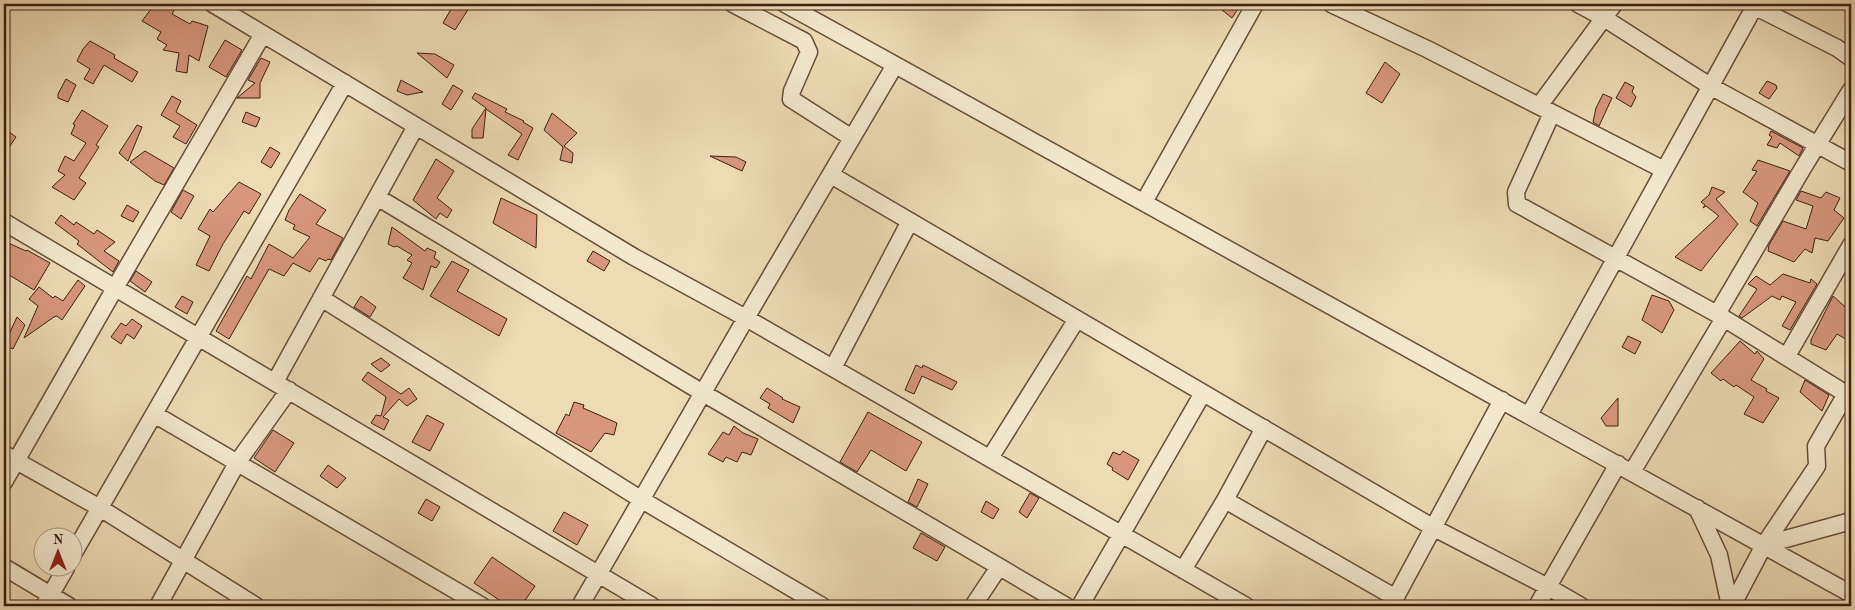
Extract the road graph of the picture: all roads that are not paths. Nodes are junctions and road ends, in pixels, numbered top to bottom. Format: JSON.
{"nodes":[{"id":1,"x":213,"y":4,"type":"edge"},
{"id":2,"x":733,"y":4,"type":"edge"},
{"id":3,"x":784,"y":4,"type":"edge"},
{"id":4,"x":1255,"y":4,"type":"edge"},
{"id":5,"x":1332,"y":4,"type":"edge"},
{"id":6,"x":1578,"y":4,"type":"edge"},
{"id":7,"x":1614,"y":4,"type":"edge"},
{"id":8,"x":1754,"y":4,"type":"edge"},
{"id":9,"x":1604,"y":18,"type":"junction"},
{"id":10,"x":263,"y":34,"type":"junction"},
{"id":11,"x":1851,"y":58,"type":"edge"},
{"id":12,"x":895,"y":65,"type":"junction"},
{"id":13,"x":345,"y":83,"type":"junction"},
{"id":14,"x":1710,"y":86,"type":"junction"},
{"id":15,"x":1851,"y":90,"type":"edge"},
{"id":16,"x":1546,"y":110,"type":"junction"},
{"id":17,"x":416,"y":126,"type":"junction"},
{"id":18,"x":852,"y":138,"type":"junction"},
{"id":19,"x":1817,"y":145,"type":"junction"},
{"id":20,"x":1851,"y":162,"type":"edge"},
{"id":21,"x":1664,"y":170,"type":"junction"},
{"id":22,"x":831,"y":175,"type":"junction"},
{"id":23,"x":377,"y":197,"type":"junction"},
{"id":24,"x":1144,"y":202,"type":"junction"},
{"id":25,"x":910,"y":221,"type":"junction"},
{"id":26,"x":4,"y":222,"type":"edge"},
{"id":27,"x":1851,"y":245,"type":"edge"},
{"id":28,"x":1616,"y":258,"type":"junction"},
{"id":29,"x":115,"y":288,"type":"junction"},
{"id":30,"x":321,"y":298,"type":"junction"},
{"id":31,"x":1720,"y":316,"type":"junction"},
{"id":32,"x":746,"y":318,"type":"junction"},
{"id":33,"x":1077,"y":319,"type":"junction"},
{"id":34,"x":198,"y":336,"type":"junction"},
{"id":35,"x":1788,"y":356,"type":"junction"},
{"id":36,"x":833,"y":368,"type":"junction"},
{"id":37,"x":275,"y":382,"type":"junction"},
{"id":38,"x":289,"y":390,"type":"junction"},
{"id":39,"x":703,"y":393,"type":"junction"},
{"id":40,"x":1203,"y":393,"type":"junction"},
{"id":41,"x":1849,"y":395,"type":"edge"},
{"id":42,"x":1502,"y":400,"type":"junction"},
{"id":43,"x":154,"y":414,"type":"junction"},
{"id":44,"x":1529,"y":414,"type":"junction"},
{"id":45,"x":1264,"y":428,"type":"junction"},
{"id":46,"x":10,"y":457,"type":"edge"},
{"id":47,"x":990,"y":458,"type":"junction"},
{"id":48,"x":237,"y":463,"type":"junction"},
{"id":49,"x":1625,"y":468,"type":"junction"},
{"id":50,"x":4,"y":482,"type":"edge"},
{"id":51,"x":642,"y":500,"type":"junction"},
{"id":52,"x":1225,"y":500,"type":"junction"},
{"id":53,"x":100,"y":508,"type":"junction"},
{"id":54,"x":1697,"y":508,"type":"junction"},
{"id":55,"x":1851,"y":521,"type":"edge"},
{"id":56,"x":1434,"y":528,"type":"junction"},
{"id":57,"x":1121,"y":534,"type":"junction"},
{"id":58,"x":82,"y":539,"type":"edge"},
{"id":59,"x":1764,"y":546,"type":"junction"},
{"id":60,"x":184,"y":560,"type":"junction"},
{"id":61,"x":999,"y":567,"type":"junction"},
{"id":62,"x":4,"y":568,"type":"edge"},
{"id":63,"x":1183,"y":570,"type":"junction"},
{"id":64,"x":599,"y":574,"type":"junction"},
{"id":65,"x":60,"y":578,"type":"edge"},
{"id":66,"x":1548,"y":587,"type":"junction"},
{"id":67,"x":1851,"y":594,"type":"edge"},
{"id":68,"x":47,"y":601,"type":"edge"},
{"id":69,"x":1393,"y":602,"type":"edge"},
{"id":70,"x":69,"y":606,"type":"edge"},
{"id":71,"x":158,"y":606,"type":"edge"},
{"id":72,"x":256,"y":606,"type":"edge"},
{"id":73,"x":482,"y":606,"type":"edge"},
{"id":74,"x":580,"y":606,"type":"edge"},
{"id":75,"x":652,"y":606,"type":"edge"},
{"id":76,"x":822,"y":606,"type":"edge"},
{"id":77,"x":973,"y":606,"type":"edge"},
{"id":78,"x":1066,"y":606,"type":"edge"},
{"id":79,"x":1080,"y":606,"type":"edge"},
{"id":80,"x":1246,"y":606,"type":"edge"},
{"id":81,"x":1537,"y":606,"type":"edge"},
{"id":82,"x":1581,"y":606,"type":"edge"},
{"id":83,"x":1731,"y":606,"type":"edge"}],
"edges":[{"from":1,"to":10,"type":"street"},
{"from":2,"to":18,"type":"street"},
{"from":3,"to":12,"type":"street"},
{"from":4,"to":24,"type":"street"},
{"from":5,"to":16,"type":"street"},
{"from":6,"to":9,"type":"street"},
{"from":7,"to":9,"type":"street"},
{"from":8,"to":11,"type":"street"},
{"from":8,"to":14,"type":"street"},
{"from":9,"to":14,"type":"street"},
{"from":9,"to":16,"type":"street"},
{"from":10,"to":13,"type":"street"},
{"from":10,"to":29,"type":"street"},
{"from":12,"to":18,"type":"street"},
{"from":12,"to":24,"type":"street"},
{"from":13,"to":17,"type":"street"},
{"from":13,"to":34,"type":"street"},
{"from":14,"to":19,"type":"street"},
{"from":14,"to":21,"type":"street"},
{"from":15,"to":19,"type":"street"},
{"from":16,"to":21,"type":"street"},
{"from":16,"to":28,"type":"street"},
{"from":17,"to":23,"type":"street"},
{"from":17,"to":32,"type":"street"},
{"from":18,"to":22,"type":"street"},
{"from":19,"to":20,"type":"street"},
{"from":19,"to":31,"type":"street"},
{"from":21,"to":28,"type":"street"},
{"from":22,"to":25,"type":"street"},
{"from":22,"to":32,"type":"street"},
{"from":23,"to":30,"type":"street"},
{"from":23,"to":39,"type":"street"},
{"from":24,"to":42,"type":"street"},
{"from":25,"to":33,"type":"street"},
{"from":25,"to":36,"type":"street"},
{"from":26,"to":29,"type":"street"},
{"from":27,"to":35,"type":"street"},
{"from":28,"to":31,"type":"street"},
{"from":28,"to":44,"type":"street"},
{"from":29,"to":34,"type":"street"},
{"from":29,"to":46,"type":"street"},
{"from":30,"to":37,"type":"street"},
{"from":30,"to":51,"type":"street"},
{"from":31,"to":35,"type":"street"},
{"from":31,"to":49,"type":"street"},
{"from":32,"to":36,"type":"street"},
{"from":32,"to":39,"type":"street"},
{"from":33,"to":40,"type":"street"},
{"from":33,"to":47,"type":"street"},
{"from":34,"to":37,"type":"street"},
{"from":34,"to":43,"type":"street"},
{"from":35,"to":41,"type":"street"},
{"from":36,"to":47,"type":"street"},
{"from":37,"to":38,"type":"street"},
{"from":38,"to":48,"type":"street"},
{"from":38,"to":64,"type":"street"},
{"from":39,"to":51,"type":"street"},
{"from":39,"to":61,"type":"street"},
{"from":40,"to":45,"type":"street"},
{"from":40,"to":57,"type":"street"},
{"from":41,"to":59,"type":"street"},
{"from":42,"to":44,"type":"street"},
{"from":42,"to":56,"type":"street"},
{"from":43,"to":48,"type":"street"},
{"from":43,"to":53,"type":"street"},
{"from":44,"to":49,"type":"street"},
{"from":45,"to":52,"type":"street"},
{"from":45,"to":56,"type":"street"},
{"from":46,"to":50,"type":"street"},
{"from":46,"to":53,"type":"street"},
{"from":47,"to":57,"type":"street"},
{"from":48,"to":60,"type":"street"},
{"from":48,"to":73,"type":"street"},
{"from":49,"to":54,"type":"street"},
{"from":49,"to":66,"type":"street"},
{"from":51,"to":64,"type":"street"},
{"from":51,"to":76,"type":"street"},
{"from":52,"to":63,"type":"street"},
{"from":52,"to":69,"type":"street"},
{"from":53,"to":58,"type":"street"},
{"from":53,"to":60,"type":"street"},
{"from":54,"to":59,"type":"street"},
{"from":54,"to":83,"type":"street"},
{"from":55,"to":59,"type":"street"},
{"from":56,"to":66,"type":"street"},
{"from":56,"to":69,"type":"street"},
{"from":57,"to":63,"type":"street"},
{"from":57,"to":79,"type":"street"},
{"from":59,"to":67,"type":"street"},
{"from":59,"to":83,"type":"street"},
{"from":60,"to":71,"type":"street"},
{"from":60,"to":72,"type":"street"},
{"from":61,"to":77,"type":"street"},
{"from":61,"to":78,"type":"street"},
{"from":62,"to":68,"type":"street"},
{"from":63,"to":80,"type":"street"},
{"from":64,"to":74,"type":"street"},
{"from":64,"to":75,"type":"street"},
{"from":65,"to":68,"type":"street"},
{"from":66,"to":81,"type":"street"},
{"from":66,"to":82,"type":"street"},
{"from":68,"to":70,"type":"street"}]}
